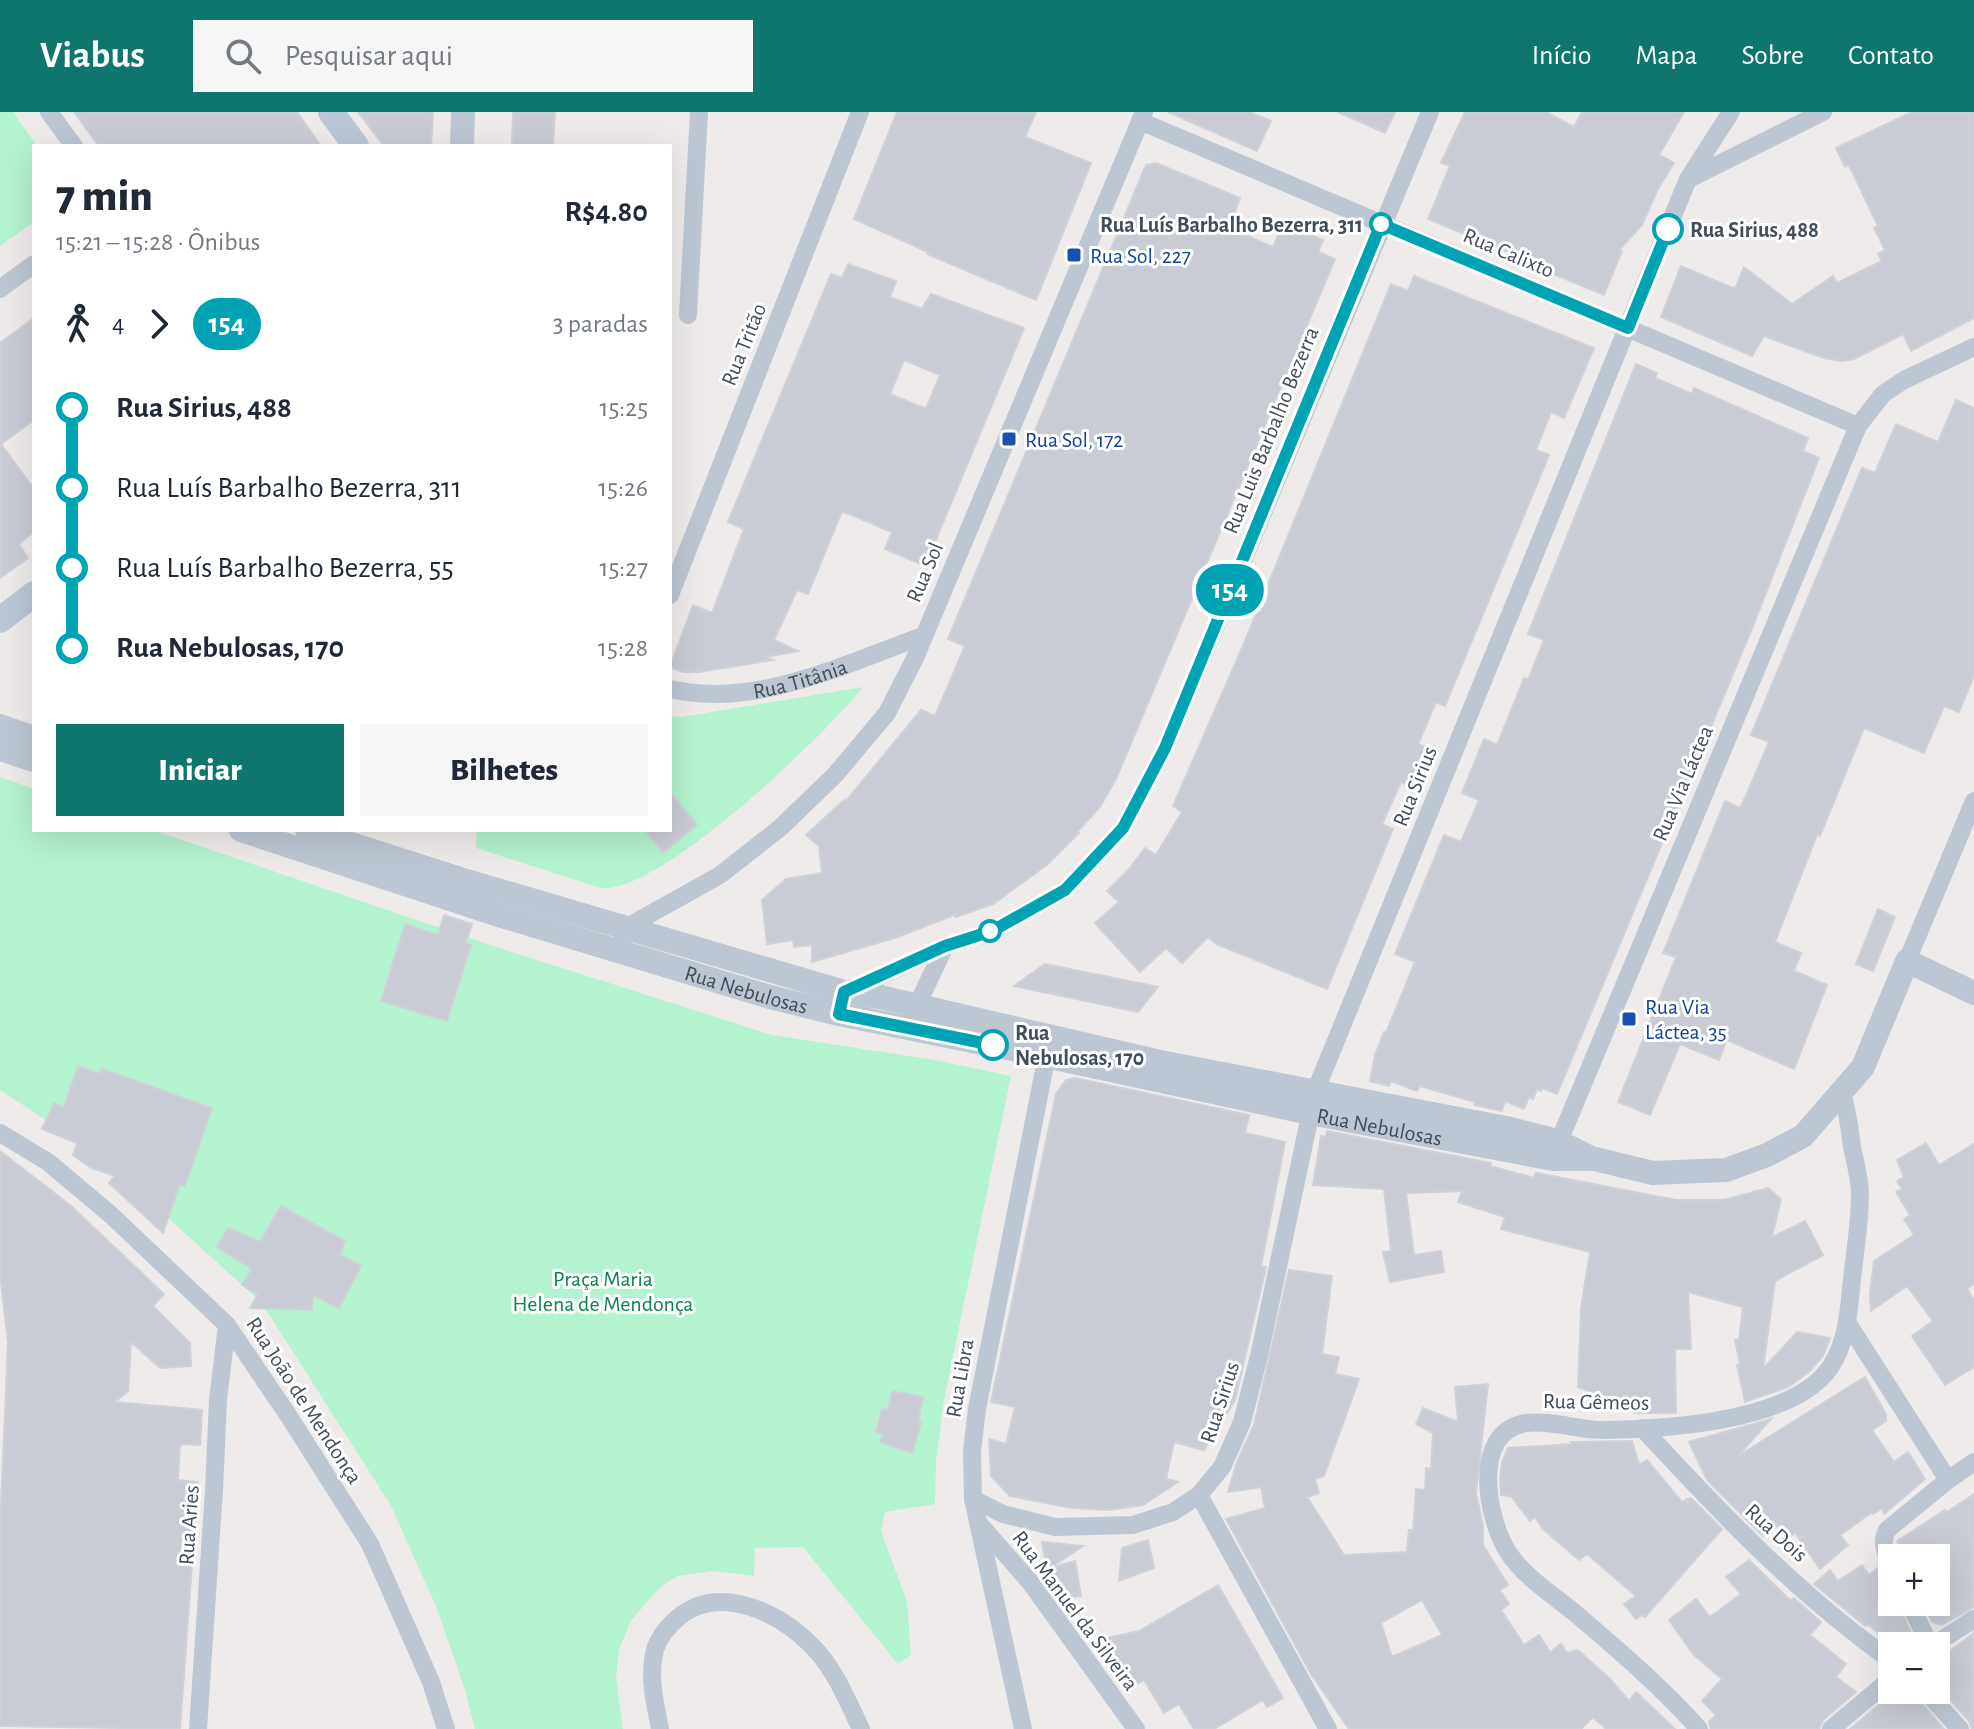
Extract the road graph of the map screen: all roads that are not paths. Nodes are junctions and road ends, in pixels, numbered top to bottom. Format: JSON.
{"nodes":[{"id":1,"x":49,"y":112,"type":"edge"},
{"id":2,"x":331,"y":112,"type":"edge"},
{"id":3,"x":463,"y":112,"type":"edge"},
{"id":4,"x":699,"y":112,"type":"edge"},
{"id":5,"x":860,"y":112,"type":"edge"},
{"id":6,"x":1430,"y":112,"type":"edge"},
{"id":7,"x":1731,"y":112,"type":"edge"},
{"id":8,"x":1823,"y":112,"type":"edge"},
{"id":9,"x":1142,"y":117,"type":"edge"},
{"id":10,"x":73,"y":144,"type":"edge"},
{"id":11,"x":355,"y":144,"type":"edge"},
{"id":12,"x":462,"y":144,"type":"edge"},
{"id":13,"x":1688,"y":179,"type":"junction"},
{"id":14,"x":1381,"y":224,"type":"junction"},
{"id":15,"x":32,"y":265,"type":"edge"},
{"id":16,"x":0,"y":289,"type":"edge"},
{"id":17,"x":688,"y":315,"type":"dead end"},
{"id":18,"x":1628,"y":328,"type":"junction"},
{"id":19,"x":1974,"y":347,"type":"edge"},
{"id":20,"x":1858,"y":426,"type":"junction"},
{"id":21,"x":32,"y":576,"type":"edge"},
{"id":22,"x":672,"y":590,"type":"edge"},
{"id":23,"x":32,"y":596,"type":"edge"},
{"id":24,"x":0,"y":599,"type":"edge"},
{"id":25,"x":0,"y":620,"type":"edge"},
{"id":26,"x":923,"y":636,"type":"junction"},
{"id":27,"x":672,"y":689,"type":"edge"},
{"id":28,"x":0,"y":726,"type":"edge"},
{"id":29,"x":32,"y":737,"type":"edge"},
{"id":30,"x":0,"y":749,"type":"edge"},
{"id":31,"x":32,"y":759,"type":"edge"},
{"id":32,"x":1974,"y":801,"type":"edge"},
{"id":33,"x":247,"y":832,"type":"edge"},
{"id":34,"x":313,"y":832,"type":"edge"},
{"id":35,"x":627,"y":927,"type":"junction"},
{"id":36,"x":945,"y":946,"type":"junction"},
{"id":37,"x":618,"y":951,"type":"junction"},
{"id":38,"x":1907,"y":961,"type":"junction"},
{"id":39,"x":1974,"y":993,"type":"edge"},
{"id":40,"x":841,"y":1003,"type":"junction"},
{"id":41,"x":916,"y":1005,"type":"junction"},
{"id":42,"x":907,"y":1029,"type":"junction"},
{"id":43,"x":1049,"y":1046,"type":"junction"},
{"id":44,"x":1842,"y":1093,"type":"junction"},
{"id":45,"x":1312,"y":1103,"type":"junction"},
{"id":46,"x":0,"y":1133,"type":"edge"},
{"id":47,"x":1555,"y":1150,"type":"junction"},
{"id":48,"x":1847,"y":1322,"type":"junction"},
{"id":49,"x":227,"y":1325,"type":"junction"},
{"id":50,"x":1642,"y":1428,"type":"junction"},
{"id":51,"x":1974,"y":1462,"type":"edge"},
{"id":52,"x":1948,"y":1480,"type":"junction"},
{"id":53,"x":1199,"y":1495,"type":"junction"},
{"id":54,"x":973,"y":1499,"type":"junction"},
{"id":55,"x":976,"y":1521,"type":"junction"},
{"id":56,"x":1883,"y":1544,"type":"edge"},
{"id":57,"x":1974,"y":1619,"type":"edge"},
{"id":58,"x":1950,"y":1634,"type":"edge"},
{"id":59,"x":1878,"y":1651,"type":"edge"},
{"id":60,"x":1878,"y":1690,"type":"edge"},
{"id":61,"x":1938,"y":1704,"type":"edge"},
{"id":62,"x":198,"y":1729,"type":"edge"},
{"id":63,"x":446,"y":1729,"type":"edge"},
{"id":64,"x":660,"y":1729,"type":"edge"},
{"id":65,"x":861,"y":1729,"type":"edge"},
{"id":66,"x":1023,"y":1729,"type":"edge"},
{"id":67,"x":1136,"y":1729,"type":"edge"},
{"id":68,"x":1328,"y":1729,"type":"edge"},
{"id":69,"x":1699,"y":1729,"type":"edge"},
{"id":70,"x":1831,"y":1729,"type":"edge"},
{"id":71,"x":1960,"y":1729,"type":"edge"}],
"edges":[{"from":1,"to":10,"type":"street"},
{"from":2,"to":11,"type":"main road"},
{"from":3,"to":12,"type":"street"},
{"from":4,"to":17,"type":"street"},
{"from":5,"to":22,"type":"street","name":"Rua Tritão"},
{"from":6,"to":14,"type":"street","name":"Rua Luis Barbalho Bezerra"},
{"from":7,"to":13,"type":"street","name":"Rua Sirius"},
{"from":8,"to":13,"type":"street"},
{"from":9,"to":14,"type":"street","name":"Rua Calixto"},
{"from":9,"to":26,"type":"street","name":"Rua Sol"},
{"from":13,"to":18,"type":"street","name":"Rua Sirius"},
{"from":14,"to":18,"type":"street","name":"Rua Calixto"},
{"from":14,"to":36,"type":"street","name":"Rua Luis Barbalho Bezerra"},
{"from":15,"to":16,"type":"street"},
{"from":18,"to":20,"type":"street","name":"Rua Calixto"},
{"from":18,"to":45,"type":"street","name":"Rua Sirius"},
{"from":19,"to":20,"type":"street","name":"Rua Via Láctea"},
{"from":20,"to":47,"type":"street","name":"Rua Via Láctea"},
{"from":21,"to":24,"type":"main road"},
{"from":23,"to":25,"type":"main road"},
{"from":26,"to":27,"type":"street","name":"Rua Titânia"},
{"from":26,"to":35,"type":"street","name":"Rua Sol"},
{"from":28,"to":29,"type":"street"},
{"from":30,"to":31,"type":"street"},
{"from":32,"to":38,"type":"street","name":"Rua Nebulosas"},
{"from":33,"to":37,"type":"street","name":"Rua Nebulosas"},
{"from":34,"to":35,"type":"street","name":"Rua Nebulosas"},
{"from":35,"to":37,"type":"street"},
{"from":35,"to":40,"type":"street","name":"Rua Nebulosas"},
{"from":36,"to":40,"type":"street","name":"Rua Luis Barbalho Bezerra"},
{"from":36,"to":41,"type":"street"},
{"from":37,"to":40,"type":"street","name":"Rua Nebulosas"},
{"from":38,"to":39,"type":"street"},
{"from":38,"to":44,"type":"street","name":"Rua Nebulosas"},
{"from":40,"to":41,"type":"street","name":"Rua Nebulosas"},
{"from":40,"to":42,"type":"street","name":"Rua Nebulosas"},
{"from":41,"to":42,"type":"street"},
{"from":41,"to":43,"type":"street","name":"Rua Nebulosas"},
{"from":42,"to":43,"type":"street","name":"Rua Nebulosas"},
{"from":43,"to":45,"type":"street","name":"Rua Nebulosas"},
{"from":43,"to":54,"type":"street","name":"Rua Libra"},
{"from":44,"to":47,"type":"street","name":"Rua Nebulosas"},
{"from":44,"to":48,"type":"street","name":"Rua Gêmeos"},
{"from":45,"to":47,"type":"street","name":"Rua Nebulosas"},
{"from":45,"to":53,"type":"street","name":"Rua Sirius"},
{"from":46,"to":49,"type":"street","name":"Rua João de Mendonça"},
{"from":48,"to":50,"type":"street","name":"Rua Gêmeos"},
{"from":48,"to":52,"type":"street"},
{"from":49,"to":62,"type":"street","name":"Rua Aries"},
{"from":49,"to":63,"type":"street","name":"Rua João de Mendonça"},
{"from":50,"to":59,"type":"street","name":"Rua Dois"},
{"from":50,"to":69,"type":"street","name":"Rua Gêmeos"},
{"from":51,"to":52,"type":"street"},
{"from":52,"to":56,"type":"street"},
{"from":53,"to":54,"type":"street","name":"Rua Sirius"},
{"from":53,"to":68,"type":"street"},
{"from":54,"to":55,"type":"street","name":"Rua Libra"},
{"from":55,"to":66,"type":"street","name":"Rua Libra"},
{"from":55,"to":67,"type":"street","name":"Rua Manuel da Silveira"},
{"from":57,"to":58,"type":"street"},
{"from":60,"to":70,"type":"street"},
{"from":61,"to":71,"type":"street"},
{"from":64,"to":65,"type":"street"}]}
